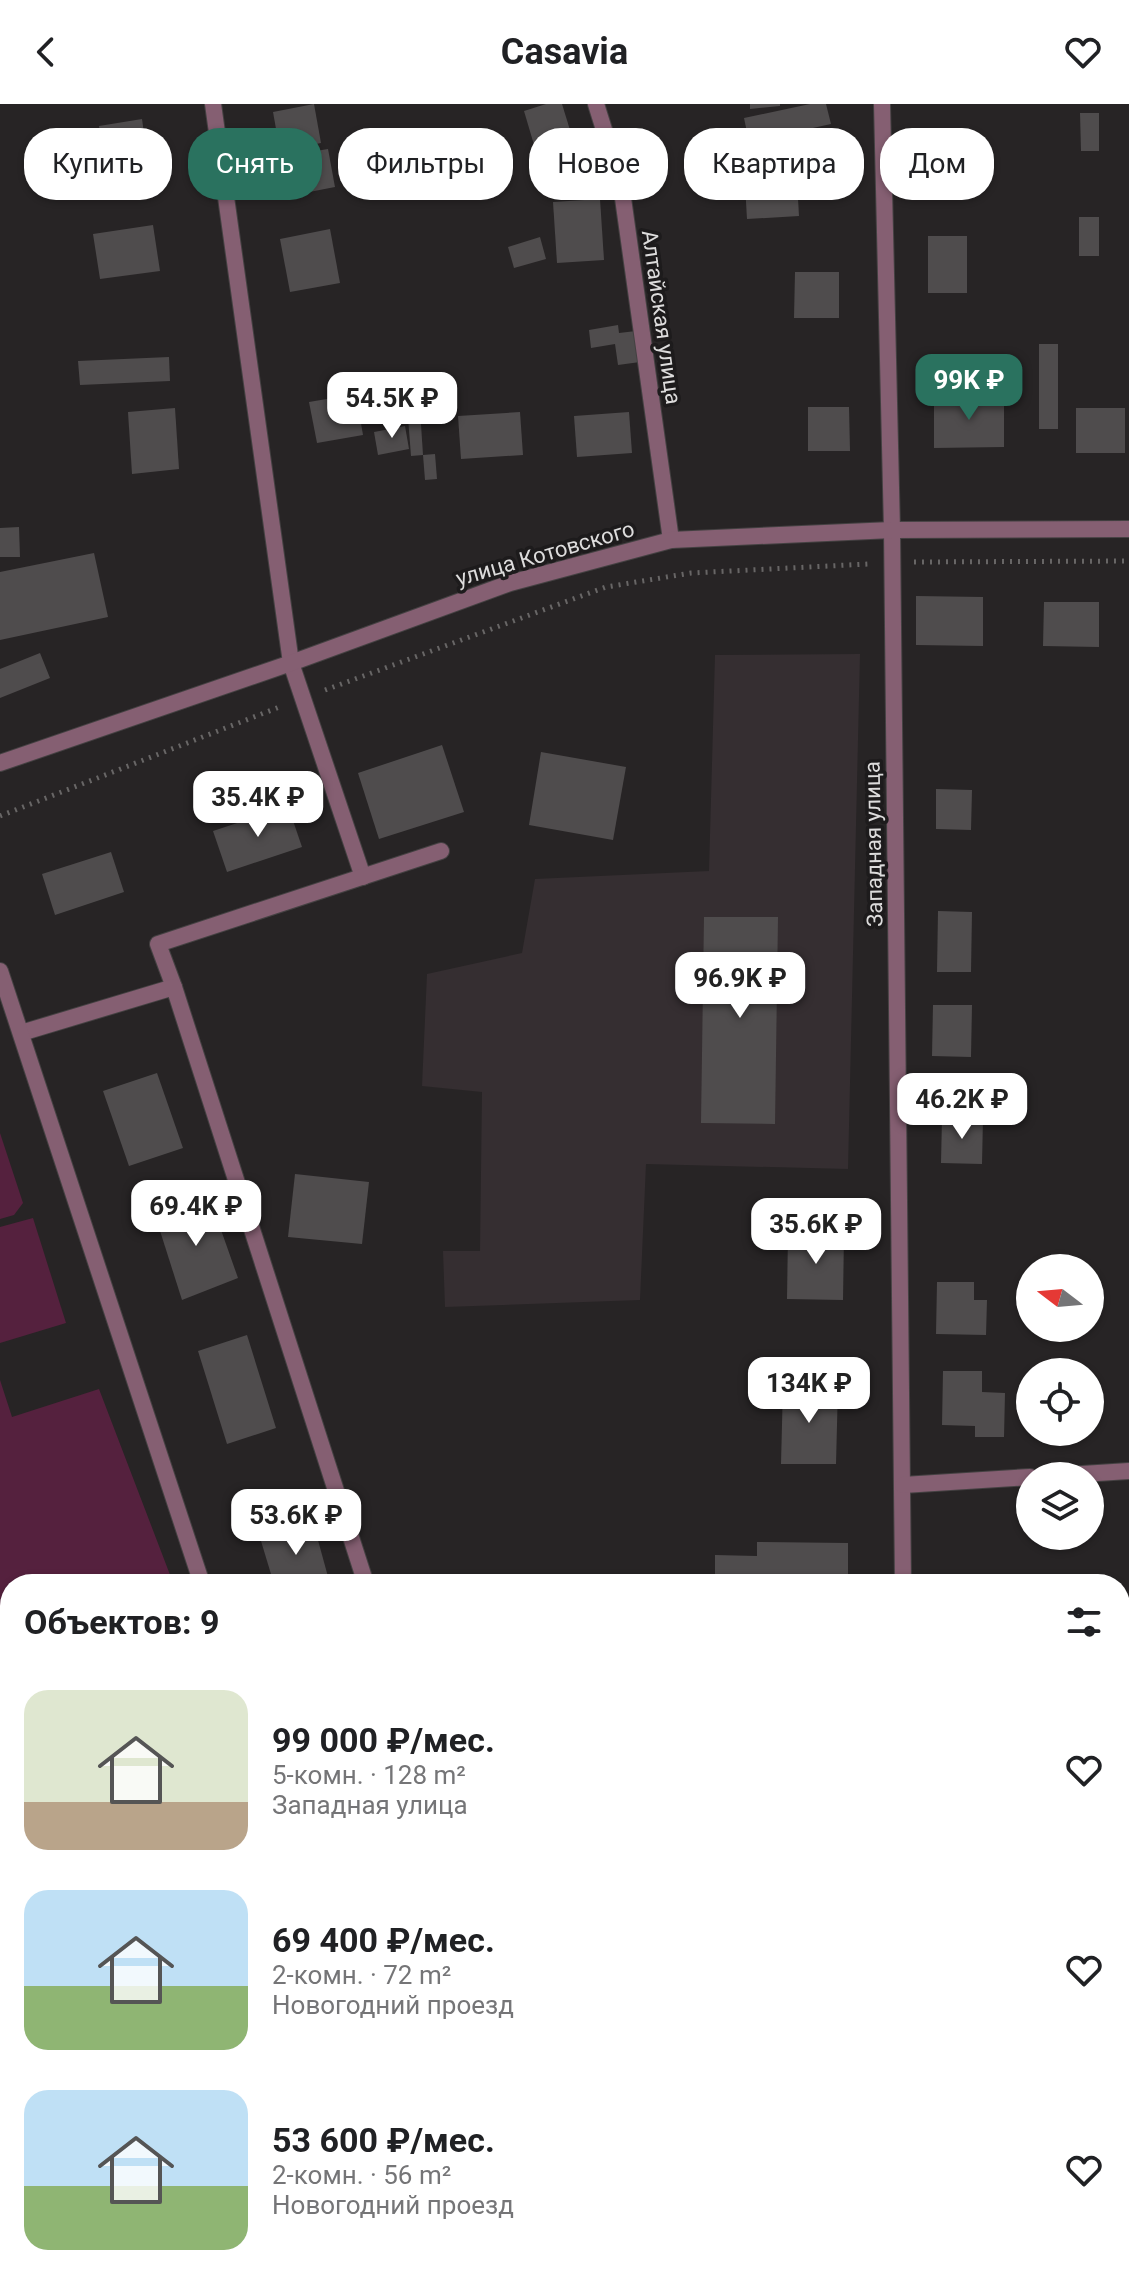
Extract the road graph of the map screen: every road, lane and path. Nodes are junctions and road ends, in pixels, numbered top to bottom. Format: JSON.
{"nodes":[{"id":1,"x":213,"y":104,"type":"edge"},
{"id":2,"x":596,"y":104,"type":"edge"},
{"id":3,"x":882,"y":104,"type":"edge"},
{"id":4,"x":1129,"y":529,"type":"edge"},
{"id":5,"x":892,"y":530,"type":"junction"},
{"id":6,"x":671,"y":540,"type":"junction"},
{"id":7,"x":1129,"y":561,"type":"edge"},
{"id":8,"x":892,"y":562,"type":"junction"},
{"id":9,"x":291,"y":663,"type":"junction"},
{"id":10,"x":303,"y":698,"type":"junction"},
{"id":11,"x":0,"y":763,"type":"edge"},
{"id":12,"x":0,"y":816,"type":"edge"},
{"id":13,"x":441,"y":851,"type":"dead end"},
{"id":14,"x":363,"y":877,"type":"junction"},
{"id":15,"x":0,"y":971,"type":"edge"},
{"id":16,"x":174,"y":987,"type":"junction"},
{"id":17,"x":21,"y":1033,"type":"junction"},
{"id":18,"x":1129,"y":1471,"type":"edge"},
{"id":19,"x":1104,"y":1473,"type":"edge"},
{"id":20,"x":1016,"y":1478,"type":"edge"},
{"id":21,"x":903,"y":1485,"type":"junction"},
{"id":22,"x":199,"y":1574,"type":"edge"},
{"id":23,"x":363,"y":1574,"type":"edge"},
{"id":24,"x":903,"y":1574,"type":"edge"}],
"edges":[{"from":1,"to":9,"type":"street"},
{"from":2,"to":6,"type":"street","name":"Алтайская улица"},
{"from":3,"to":5,"type":"street","name":"Западная улица"},
{"from":4,"to":5,"type":"street","name":"улица Котовского"},
{"from":5,"to":6,"type":"street","name":"улица Котовского"},
{"from":5,"to":8,"type":"street","name":"Западная улица"},
{"from":6,"to":9,"type":"street","name":"улица Котовского"},
{"from":7,"to":8,"type":"path"},
{"from":8,"to":10,"type":"path"},
{"from":8,"to":21,"type":"street","name":"Западная улица"},
{"from":9,"to":10,"type":"street"},
{"from":9,"to":11,"type":"street","name":"улица Котовского"},
{"from":10,"to":12,"type":"path"},
{"from":10,"to":14,"type":"street"},
{"from":13,"to":14,"type":"street"},
{"from":14,"to":16,"type":"street"},
{"from":15,"to":17,"type":"street"},
{"from":16,"to":17,"type":"street"},
{"from":16,"to":23,"type":"street"},
{"from":17,"to":22,"type":"street"},
{"from":18,"to":19,"type":"street"},
{"from":20,"to":21,"type":"street"},
{"from":21,"to":24,"type":"street","name":"Западная улица"}]}
